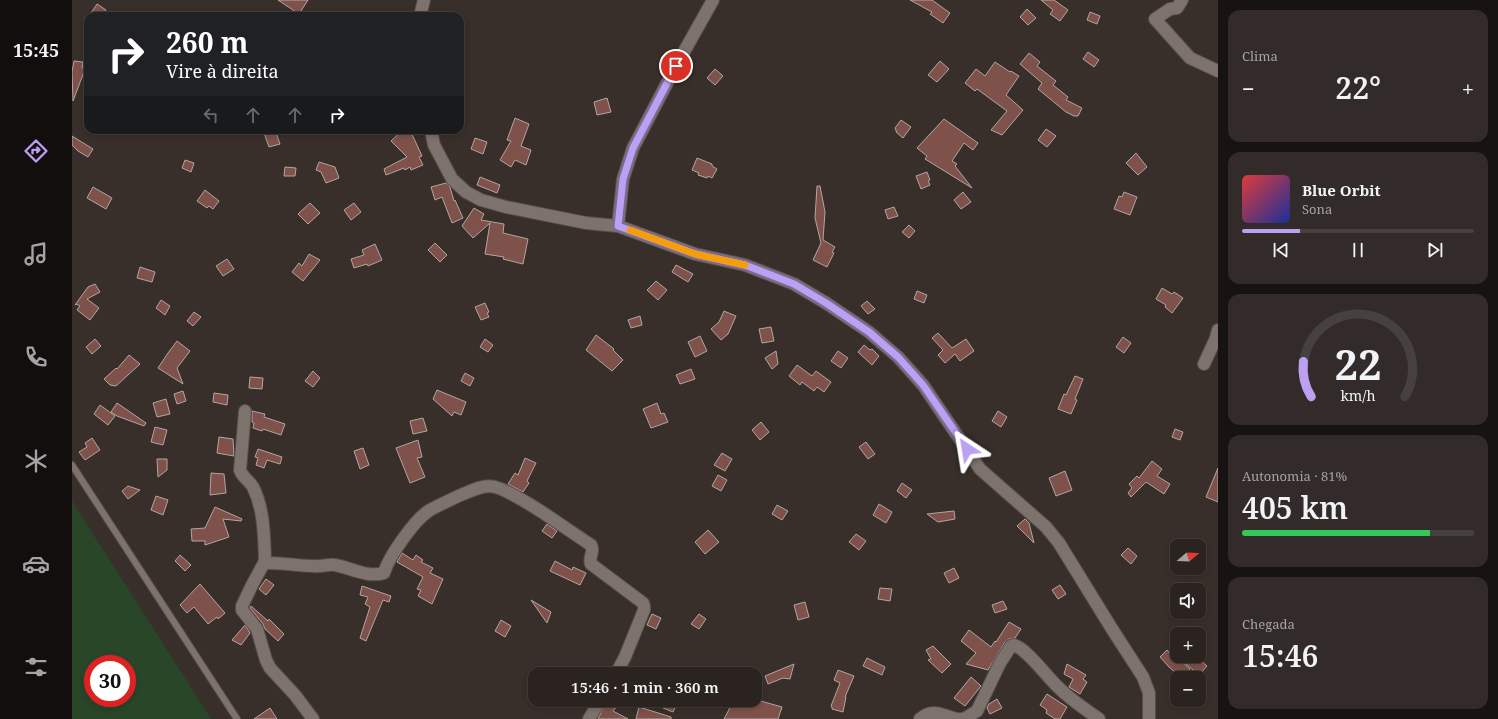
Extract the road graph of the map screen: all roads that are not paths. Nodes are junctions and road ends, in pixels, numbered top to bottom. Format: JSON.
{"nodes":[{"id":1,"x":424,"y":0,"type":"edge"},
{"id":2,"x":713,"y":0,"type":"edge"},
{"id":3,"x":1182,"y":0,"type":"edge"},
{"id":4,"x":421,"y":12,"type":"edge"},
{"id":5,"x":1218,"y":71,"type":"edge"},
{"id":6,"x":432,"y":134,"type":"edge"},
{"id":7,"x":618,"y":226,"type":"junction"},
{"id":8,"x":1218,"y":330,"type":"edge"},
{"id":9,"x":1204,"y":364,"type":"dead end"},
{"id":10,"x":244,"y":411,"type":"dead end"},
{"id":11,"x":72,"y":465,"type":"edge"},
{"id":12,"x":264,"y":563,"type":"junction"},
{"id":13,"x":620,"y":667,"type":"edge"},
{"id":14,"x":596,"y":707,"type":"edge"},
{"id":15,"x":977,"y":715,"type":"edge"},
{"id":16,"x":237,"y":719,"type":"edge"},
{"id":17,"x":313,"y":719,"type":"edge"},
{"id":18,"x":589,"y":719,"type":"edge"},
{"id":19,"x":920,"y":719,"type":"edge"},
{"id":20,"x":958,"y":719,"type":"edge"},
{"id":21,"x":1099,"y":719,"type":"edge"},
{"id":22,"x":1149,"y":719,"type":"edge"}],
"edges":[{"from":1,"to":4,"type":"street"},
{"from":2,"to":7,"type":"street"},
{"from":3,"to":5,"type":"street"},
{"from":6,"to":7,"type":"street"},
{"from":7,"to":22,"type":"street"},
{"from":8,"to":9,"type":"street"},
{"from":10,"to":12,"type":"street"},
{"from":11,"to":16,"type":"lane"},
{"from":12,"to":13,"type":"street"},
{"from":12,"to":17,"type":"street"},
{"from":14,"to":18,"type":"street"},
{"from":15,"to":20,"type":"street"},
{"from":15,"to":21,"type":"street"},
{"from":19,"to":20,"type":"street"}]}
